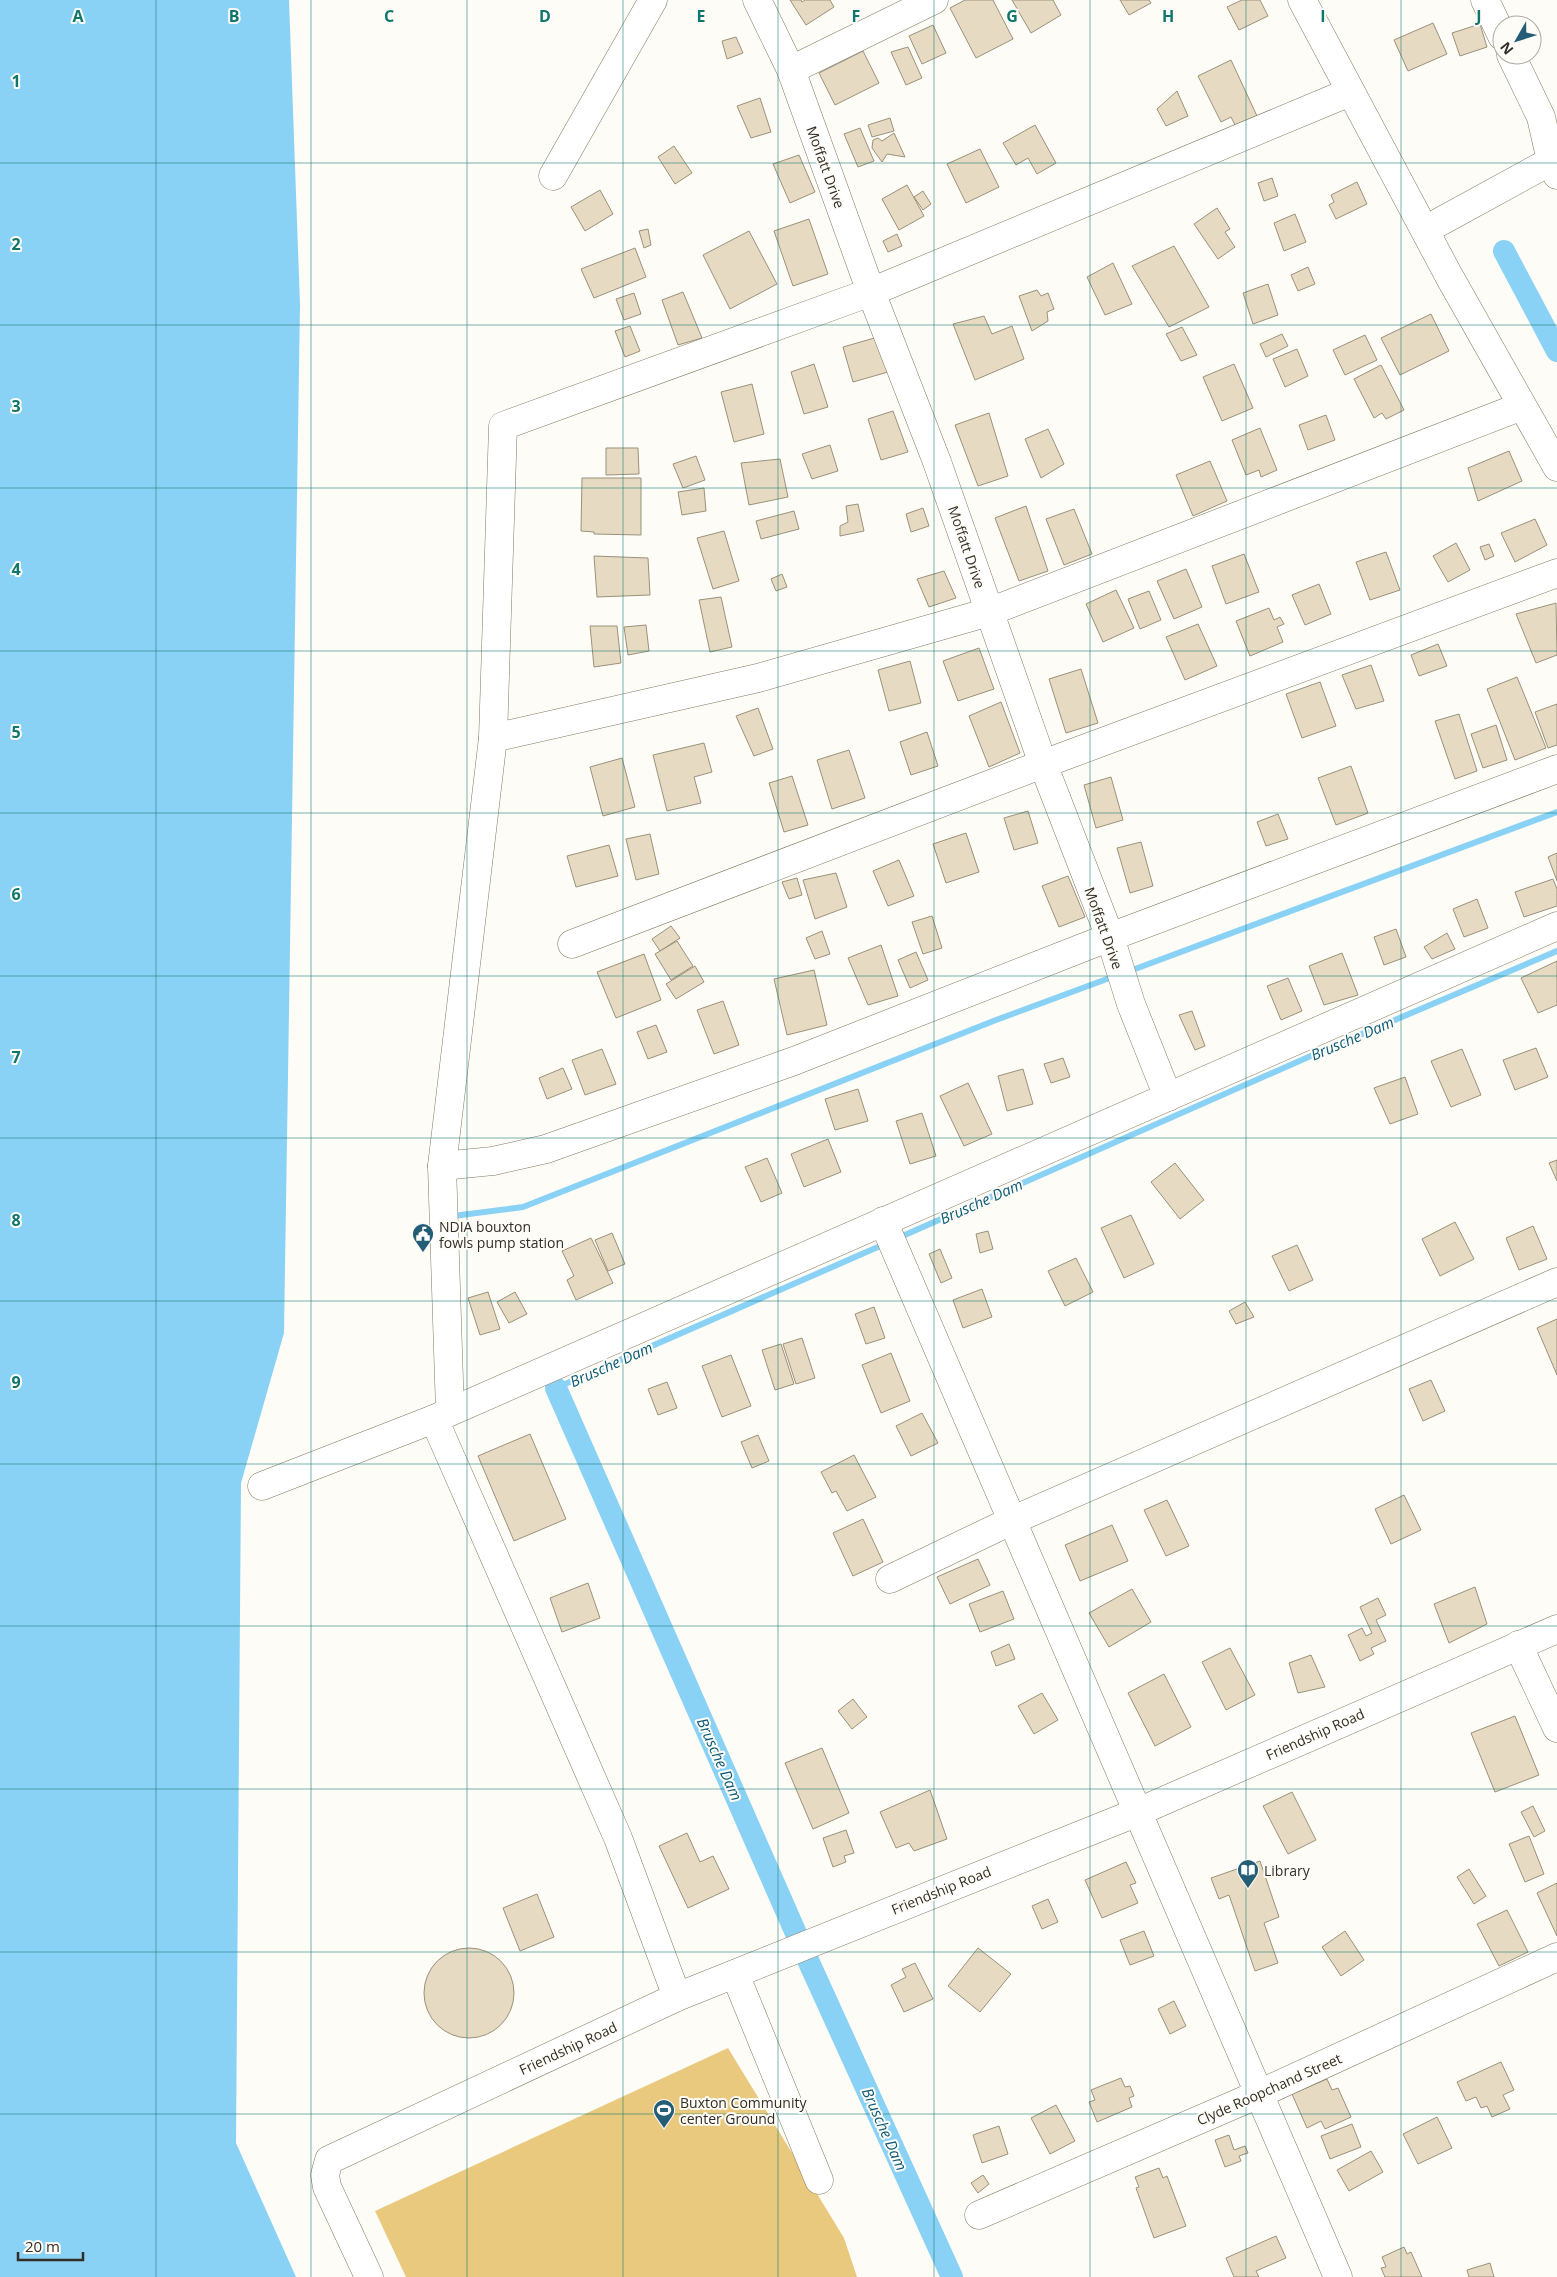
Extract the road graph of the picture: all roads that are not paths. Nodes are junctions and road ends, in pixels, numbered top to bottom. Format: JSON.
{"nodes":[{"id":1,"x":652,"y":0,"type":"edge"},
{"id":2,"x":757,"y":0,"type":"edge"},
{"id":3,"x":934,"y":0,"type":"edge"},
{"id":4,"x":1302,"y":0,"type":"edge"},
{"id":5,"x":1485,"y":0,"type":"edge"},
{"id":6,"x":1492,"y":15,"type":"edge"},
{"id":7,"x":1517,"y":65,"type":"edge"},
{"id":8,"x":791,"y":70,"type":"junction"},
{"id":9,"x":1350,"y":92,"type":"junction"},
{"id":10,"x":1549,"y":114,"type":"edge"},
{"id":11,"x":1554,"y":168,"type":"edge"},
{"id":12,"x":553,"y":176,"type":"dead end"},
{"id":13,"x":1425,"y":230,"type":"junction"},
{"id":14,"x":871,"y":292,"type":"junction"},
{"id":15,"x":1522,"y":406,"type":"junction"},
{"id":16,"x":1557,"y":467,"type":"edge"},
{"id":17,"x":1557,"y":572,"type":"edge"},
{"id":18,"x":989,"y":612,"type":"junction"},
{"id":19,"x":493,"y":738,"type":"junction"},
{"id":20,"x":1042,"y":764,"type":"junction"},
{"id":21,"x":1557,"y":769,"type":"edge"},
{"id":22,"x":1557,"y":926,"type":"edge"},
{"id":23,"x":572,"y":944,"type":"dead end"},
{"id":24,"x":1111,"y":944,"type":"junction"},
{"id":25,"x":1168,"y":1097,"type":"junction"},
{"id":26,"x":442,"y":1166,"type":"junction"},
{"id":27,"x":889,"y":1235,"type":"junction"},
{"id":28,"x":1557,"y":1282,"type":"edge"},
{"id":29,"x":442,"y":1415,"type":"junction"},
{"id":30,"x":262,"y":1486,"type":"dead end"},
{"id":31,"x":1011,"y":1521,"type":"junction"},
{"id":32,"x":890,"y":1579,"type":"dead end"},
{"id":33,"x":1557,"y":1629,"type":"edge"},
{"id":34,"x":1518,"y":1645,"type":"junction"},
{"id":35,"x":1557,"y":1728,"type":"edge"},
{"id":36,"x":1138,"y":1812,"type":"junction"},
{"id":37,"x":1557,"y":1957,"type":"edge"},
{"id":38,"x":747,"y":1969,"type":"junction"},
{"id":39,"x":678,"y":1997,"type":"junction"},
{"id":40,"x":1260,"y":2094,"type":"junction"},
{"id":41,"x":819,"y":2180,"type":"dead end"},
{"id":42,"x":980,"y":2216,"type":"dead end"},
{"id":43,"x":369,"y":2277,"type":"edge"},
{"id":44,"x":1338,"y":2277,"type":"edge"}],
"edges":[{"from":1,"to":12,"type":"street"},
{"from":2,"to":8,"type":"street","name":"Moffatt Drive"},
{"from":3,"to":8,"type":"street"},
{"from":4,"to":9,"type":"street"},
{"from":5,"to":6,"type":"street"},
{"from":7,"to":10,"type":"street"},
{"from":8,"to":14,"type":"street","name":"Moffatt Drive"},
{"from":9,"to":13,"type":"street"},
{"from":9,"to":14,"type":"street"},
{"from":10,"to":11,"type":"street"},
{"from":11,"to":13,"type":"street"},
{"from":13,"to":15,"type":"street"},
{"from":14,"to":18,"type":"street","name":"Moffatt Drive"},
{"from":14,"to":19,"type":"street"},
{"from":15,"to":16,"type":"street"},
{"from":15,"to":18,"type":"street"},
{"from":17,"to":20,"type":"street"},
{"from":18,"to":19,"type":"street"},
{"from":18,"to":20,"type":"street","name":"Moffatt Drive"},
{"from":19,"to":26,"type":"street"},
{"from":20,"to":23,"type":"street"},
{"from":20,"to":24,"type":"street","name":"Moffatt Drive"},
{"from":21,"to":24,"type":"street"},
{"from":22,"to":25,"type":"street"},
{"from":24,"to":25,"type":"street","name":"Moffatt Drive"},
{"from":24,"to":26,"type":"street"},
{"from":25,"to":27,"type":"street"},
{"from":26,"to":29,"type":"street"},
{"from":27,"to":29,"type":"street"},
{"from":27,"to":31,"type":"street"},
{"from":28,"to":31,"type":"street"},
{"from":29,"to":30,"type":"street"},
{"from":29,"to":39,"type":"street"},
{"from":31,"to":32,"type":"street"},
{"from":31,"to":36,"type":"street"},
{"from":33,"to":34,"type":"street","name":"Friendship Road"},
{"from":34,"to":35,"type":"street"},
{"from":34,"to":36,"type":"street","name":"Friendship Road"},
{"from":36,"to":38,"type":"street","name":"Friendship Road"},
{"from":36,"to":40,"type":"street"},
{"from":37,"to":40,"type":"street","name":"Clyde Roopchand Street"},
{"from":38,"to":39,"type":"street","name":"Friendship Road"},
{"from":38,"to":41,"type":"street"},
{"from":39,"to":43,"type":"street","name":"Friendship Road"},
{"from":40,"to":42,"type":"street","name":"Clyde Roopchand Street"},
{"from":40,"to":44,"type":"street"}]}
